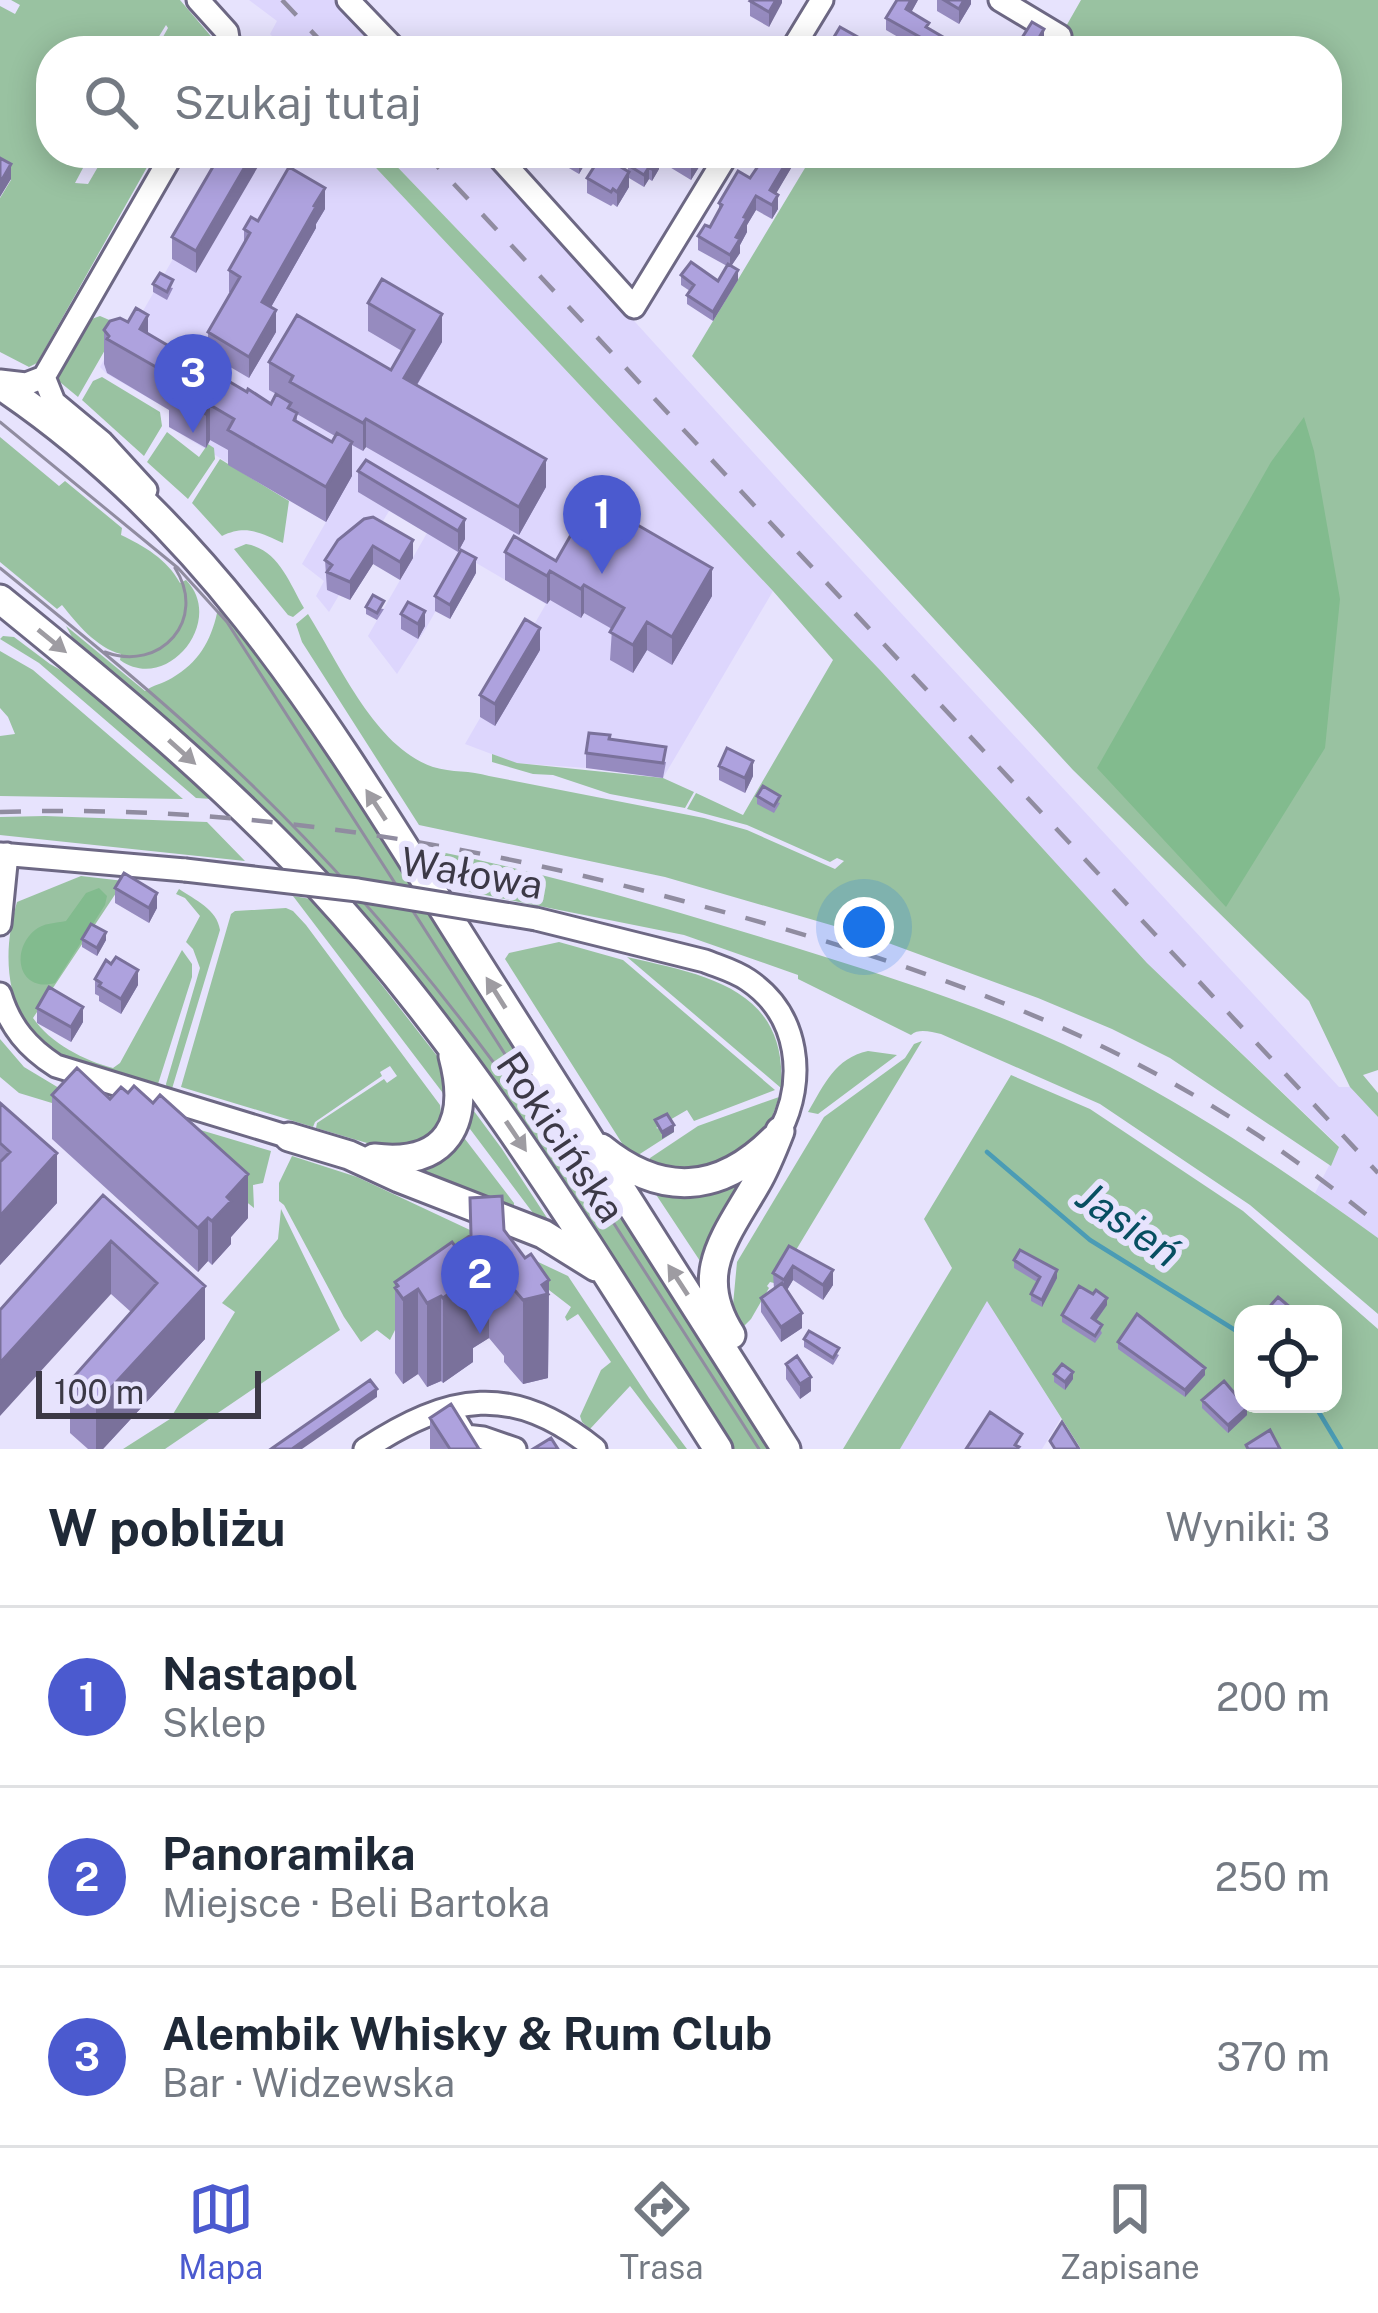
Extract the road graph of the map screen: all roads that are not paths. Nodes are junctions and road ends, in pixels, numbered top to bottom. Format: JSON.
{"nodes":[{"id":1,"x":198,"y":0,"type":"edge"},
{"id":2,"x":348,"y":0,"type":"edge"},
{"id":3,"x":822,"y":0,"type":"edge"},
{"id":4,"x":1000,"y":0,"type":"edge"},
{"id":5,"x":226,"y":36,"type":"edge"},
{"id":6,"x":383,"y":36,"type":"edge"},
{"id":7,"x":799,"y":36,"type":"edge"},
{"id":8,"x":1060,"y":36,"type":"dead end"},
{"id":9,"x":164,"y":168,"type":"edge"},
{"id":10,"x":509,"y":168,"type":"edge"},
{"id":11,"x":719,"y":168,"type":"edge"},
{"id":12,"x":44,"y":377,"type":"junction"},
{"id":13,"x":0,"y":383,"type":"edge"},
{"id":14,"x":172,"y":529,"type":"junction"},
{"id":15,"x":0,"y":599,"type":"edge"},
{"id":16,"x":3,"y":854,"type":"edge"},
{"id":17,"x":0,"y":924,"type":"edge"},
{"id":18,"x":0,"y":994,"type":"edge"},
{"id":19,"x":448,"y":1041,"type":"junction"},
{"id":20,"x":581,"y":1128,"type":"junction"},
{"id":21,"x":780,"y":1131,"type":"junction"},
{"id":22,"x":289,"y":1137,"type":"joint"},
{"id":23,"x":349,"y":1155,"type":"junction"},
{"id":24,"x":605,"y":1273,"type":"junction"},
{"id":25,"x":449,"y":1407,"type":"junction"},
{"id":26,"x":587,"y":1447,"type":"edge"},
{"id":27,"x":364,"y":1449,"type":"edge"},
{"id":28,"x":514,"y":1449,"type":"edge"},
{"id":29,"x":718,"y":1449,"type":"edge"},
{"id":30,"x":786,"y":1449,"type":"edge"},
{"id":31,"x":804,"y":1449,"type":"edge"}],
"edges":[{"from":1,"to":5,"type":"street"},
{"from":2,"to":6,"type":"street"},
{"from":3,"to":7,"type":"street"},
{"from":4,"to":8,"type":"street"},
{"from":9,"to":12,"type":"street"},
{"from":10,"to":11,"type":"street"},
{"from":12,"to":13,"type":"street"},
{"from":12,"to":14,"type":"street"},
{"from":13,"to":14,"type":"main road","name":"Rokicińska"},
{"from":20,"to":14,"type":"main road","name":"Rokicińska","one_way":true},
{"from":15,"to":19,"type":"main road","name":"Rokicińska","one_way":true},
{"from":16,"to":17,"type":"street","name":"Wałowa"},
{"from":16,"to":21,"type":"street","name":"Wałowa","bridge":true},
{"from":18,"to":22,"type":"street"},
{"from":19,"to":23,"type":"main road"},
{"from":19,"to":24,"type":"main road","name":"Rokicińska","one_way":true},
{"from":20,"to":21,"type":"main road"},
{"from":30,"to":20,"type":"main road","name":"Rokicińska","one_way":true},
{"from":21,"to":31,"type":"main road"},
{"from":22,"to":23,"type":"main road"},
{"from":23,"to":24,"type":"main road"},
{"from":24,"to":29,"type":"main road","name":"Rokicińska"},
{"from":25,"to":26,"type":"street"},
{"from":25,"to":27,"type":"street"},
{"from":25,"to":28,"type":"street"}]}
